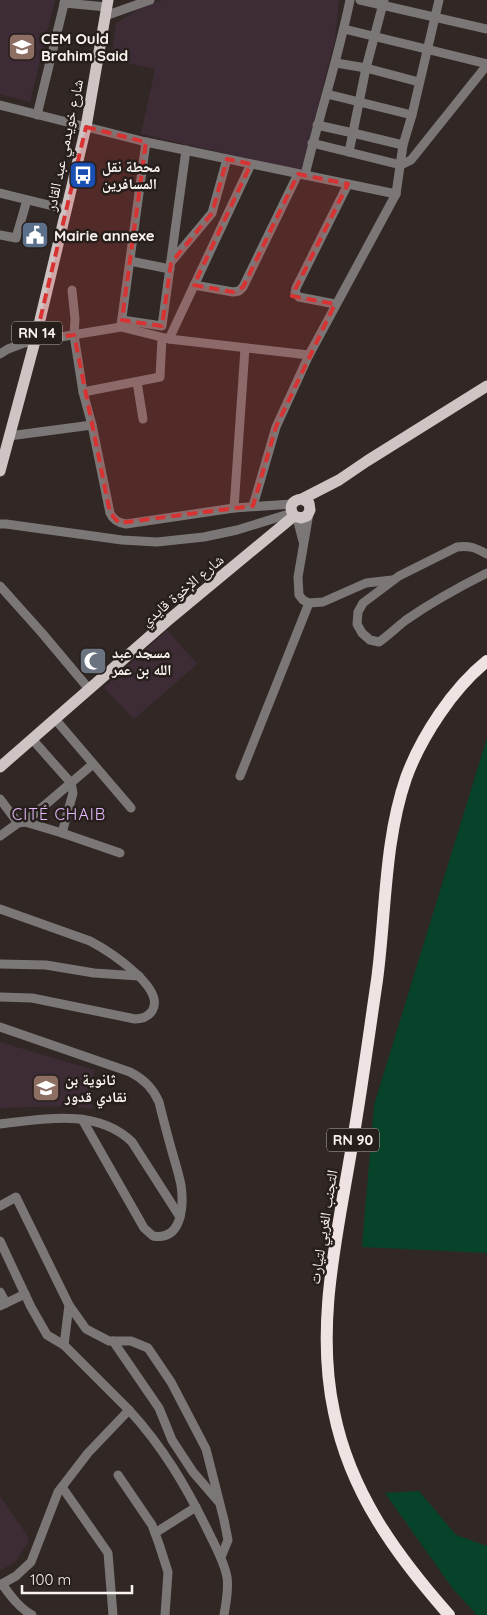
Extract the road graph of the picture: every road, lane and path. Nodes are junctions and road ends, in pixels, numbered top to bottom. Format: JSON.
{"nodes":[{"id":1,"x":150,"y":0,"type":"edge"},
{"id":2,"x":350,"y":0,"type":"edge"},
{"id":3,"x":360,"y":0,"type":"edge"},
{"id":4,"x":439,"y":0,"type":"edge"},
{"id":5,"x":64,"y":1,"type":"edge"},
{"id":6,"x":383,"y":3,"type":"edge"},
{"id":7,"x":107,"y":8,"type":"edge"},
{"id":8,"x":435,"y":18,"type":"junction"},
{"id":9,"x":344,"y":29,"type":"junction"},
{"id":10,"x":487,"y":29,"type":"edge"},
{"id":11,"x":374,"y":36,"type":"junction"},
{"id":12,"x":427,"y":49,"type":"junction"},
{"id":13,"x":336,"y":63,"type":"junction"},
{"id":14,"x":487,"y":64,"type":"edge"},
{"id":15,"x":366,"y":68,"type":"junction"},
{"id":16,"x":419,"y":82,"type":"junction"},
{"id":17,"x":327,"y":94,"type":"junction"},
{"id":18,"x":360,"y":102,"type":"junction"},
{"id":19,"x":0,"y":105,"type":"edge"},
{"id":20,"x":37,"y":115,"type":"junction"},
{"id":21,"x":412,"y":115,"type":"junction"},
{"id":22,"x":317,"y":126,"type":"junction"},
{"id":23,"x":86,"y":127,"type":"junction"},
{"id":24,"x":353,"y":133,"type":"junction"},
{"id":25,"x":146,"y":142,"type":"junction"},
{"id":26,"x":312,"y":143,"type":"junction"},
{"id":27,"x":403,"y":145,"type":"junction"},
{"id":28,"x":186,"y":150,"type":"junction"},
{"id":29,"x":349,"y":152,"type":"junction"},
{"id":30,"x":228,"y":159,"type":"junction"},
{"id":31,"x":250,"y":164,"type":"junction"},
{"id":32,"x":401,"y":165,"type":"junction"},
{"id":33,"x":302,"y":174,"type":"junction"},
{"id":34,"x":348,"y":184,"type":"junction"},
{"id":35,"x":0,"y":193,"type":"edge"},
{"id":36,"x":396,"y":194,"type":"junction"},
{"id":37,"x":28,"y":200,"type":"junction"},
{"id":38,"x":65,"y":210,"type":"junction"},
{"id":39,"x":0,"y":235,"type":"edge"},
{"id":40,"x":130,"y":261,"type":"junction"},
{"id":41,"x":170,"y":266,"type":"junction"},
{"id":42,"x":194,"y":285,"type":"junction"},
{"id":43,"x":72,"y":290,"type":"dead end"},
{"id":44,"x":335,"y":304,"type":"junction"},
{"id":45,"x":121,"y":324,"type":"junction"},
{"id":46,"x":74,"y":335,"type":"junction"},
{"id":47,"x":165,"y":338,"type":"junction"},
{"id":48,"x":35,"y":341,"type":"junction"},
{"id":49,"x":245,"y":348,"type":"junction"},
{"id":50,"x":0,"y":354,"type":"edge"},
{"id":51,"x":309,"y":355,"type":"junction"},
{"id":52,"x":137,"y":382,"type":"junction"},
{"id":53,"x":487,"y":386,"type":"edge"},
{"id":54,"x":83,"y":392,"type":"junction"},
{"id":55,"x":143,"y":419,"type":"dead end"},
{"id":56,"x":92,"y":425,"type":"junction"},
{"id":57,"x":9,"y":436,"type":"junction"},
{"id":58,"x":0,"y":471,"type":"edge"},
{"id":59,"x":339,"y":480,"type":"junction"},
{"id":60,"x":253,"y":506,"type":"junction"},
{"id":61,"x":234,"y":508,"type":"junction"},
{"id":62,"x":295,"y":510,"type":"junction"},
{"id":63,"x":310,"y":512,"type":"junction"},
{"id":64,"x":0,"y":524,"type":"edge"},
{"id":65,"x":304,"y":543,"type":"junction"},
{"id":66,"x":487,"y":554,"type":"edge"},
{"id":67,"x":487,"y":573,"type":"edge"},
{"id":68,"x":394,"y":580,"type":"junction"},
{"id":69,"x":0,"y":586,"type":"edge"},
{"id":70,"x":309,"y":603,"type":"junction"},
{"id":71,"x":487,"y":661,"type":"edge"},
{"id":72,"x":89,"y":689,"type":"junction"},
{"id":73,"x":55,"y":719,"type":"junction"},
{"id":74,"x":32,"y":740,"type":"junction"},
{"id":75,"x":93,"y":764,"type":"junction"},
{"id":76,"x":0,"y":767,"type":"edge"},
{"id":77,"x":240,"y":776,"type":"dead end"},
{"id":78,"x":71,"y":783,"type":"junction"},
{"id":79,"x":0,"y":799,"type":"edge"},
{"id":80,"x":131,"y":808,"type":"dead end"},
{"id":81,"x":21,"y":823,"type":"junction"},
{"id":82,"x":62,"y":833,"type":"junction"},
{"id":83,"x":0,"y":836,"type":"edge"},
{"id":84,"x":120,"y":853,"type":"dead end"},
{"id":85,"x":2,"y":911,"type":"edge"},
{"id":86,"x":0,"y":964,"type":"edge"},
{"id":87,"x":139,"y":976,"type":"junction"},
{"id":88,"x":0,"y":997,"type":"edge"},
{"id":89,"x":0,"y":1027,"type":"edge"},
{"id":90,"x":82,"y":1119,"type":"junction"},
{"id":91,"x":0,"y":1124,"type":"edge"},
{"id":92,"x":0,"y":1206,"type":"edge"},
{"id":93,"x":180,"y":1217,"type":"junction"},
{"id":94,"x":0,"y":1241,"type":"edge"},
{"id":95,"x":0,"y":1292,"type":"edge"},
{"id":96,"x":25,"y":1294,"type":"junction"},
{"id":97,"x":3,"y":1305,"type":"edge"},
{"id":98,"x":69,"y":1305,"type":"junction"},
{"id":99,"x":113,"y":1341,"type":"junction"},
{"id":100,"x":64,"y":1345,"type":"junction"},
{"id":101,"x":130,"y":1410,"type":"junction"},
{"id":102,"x":118,"y":1475,"type":"dead end"},
{"id":103,"x":62,"y":1487,"type":"junction"},
{"id":104,"x":220,"y":1504,"type":"junction"},
{"id":105,"x":196,"y":1507,"type":"junction"},
{"id":106,"x":155,"y":1533,"type":"junction"},
{"id":107,"x":221,"y":1558,"type":"junction"},
{"id":108,"x":1,"y":1584,"type":"edge"},
{"id":109,"x":32,"y":1615,"type":"edge"},
{"id":110,"x":112,"y":1615,"type":"edge"},
{"id":111,"x":165,"y":1615,"type":"edge"},
{"id":112,"x":224,"y":1615,"type":"edge"},
{"id":113,"x":448,"y":1615,"type":"edge"}],
"edges":[{"from":1,"to":7,"type":"street"},
{"from":2,"to":9,"type":"street"},
{"from":3,"to":6,"type":"street"},
{"from":4,"to":8,"type":"street"},
{"from":5,"to":7,"type":"street"},
{"from":5,"to":20,"type":"street"},
{"from":6,"to":8,"type":"street"},
{"from":6,"to":11,"type":"street"},
{"from":7,"to":23,"type":"main road","name":"شارع خويدمي عبد القادر","number":"RN 14"},
{"from":8,"to":10,"type":"street"},
{"from":8,"to":12,"type":"street"},
{"from":9,"to":11,"type":"street"},
{"from":9,"to":13,"type":"street"},
{"from":11,"to":12,"type":"street"},
{"from":11,"to":15,"type":"street"},
{"from":12,"to":14,"type":"street"},
{"from":12,"to":16,"type":"street"},
{"from":13,"to":15,"type":"street"},
{"from":13,"to":17,"type":"street"},
{"from":14,"to":32,"type":"street"},
{"from":15,"to":16,"type":"street"},
{"from":15,"to":18,"type":"street"},
{"from":16,"to":21,"type":"street"},
{"from":17,"to":18,"type":"street"},
{"from":17,"to":22,"type":"street"},
{"from":18,"to":21,"type":"street"},
{"from":18,"to":24,"type":"street"},
{"from":19,"to":20,"type":"street"},
{"from":20,"to":23,"type":"street"},
{"from":21,"to":27,"type":"street"},
{"from":22,"to":24,"type":"street"},
{"from":22,"to":26,"type":"street"},
{"from":23,"to":25,"type":"street"},
{"from":23,"to":38,"type":"main road","name":"شارع خويدمي عبد القادر","number":"RN 14"},
{"from":24,"to":27,"type":"street"},
{"from":24,"to":29,"type":"street"},
{"from":25,"to":28,"type":"street"},
{"from":25,"to":40,"type":"street"},
{"from":26,"to":29,"type":"street"},
{"from":26,"to":33,"type":"street"},
{"from":27,"to":32,"type":"street"},
{"from":28,"to":30,"type":"street"},
{"from":28,"to":41,"type":"street"},
{"from":29,"to":32,"type":"street"},
{"from":30,"to":31,"type":"street"},
{"from":30,"to":41,"type":"street"},
{"from":31,"to":33,"type":"street"},
{"from":31,"to":42,"type":"street"},
{"from":32,"to":36,"type":"street"},
{"from":33,"to":34,"type":"street"},
{"from":33,"to":42,"type":"street"},
{"from":34,"to":36,"type":"street"},
{"from":34,"to":44,"type":"street"},
{"from":35,"to":37,"type":"street"},
{"from":36,"to":44,"type":"street"},
{"from":37,"to":38,"type":"street"},
{"from":37,"to":39,"type":"street"},
{"from":38,"to":48,"type":"main road","name":"شارع خويدمي عبد القادر","number":"RN 14"},
{"from":40,"to":41,"type":"street"},
{"from":40,"to":45,"type":"street"},
{"from":41,"to":45,"type":"street"},
{"from":42,"to":47,"type":"street"},
{"from":43,"to":46,"type":"street"},
{"from":44,"to":51,"type":"street"},
{"from":45,"to":46,"type":"street"},
{"from":45,"to":47,"type":"street"},
{"from":46,"to":48,"type":"street"},
{"from":46,"to":54,"type":"street"},
{"from":47,"to":49,"type":"street"},
{"from":47,"to":52,"type":"street"},
{"from":48,"to":50,"type":"street"},
{"from":48,"to":57,"type":"main road","name":"شارع خويدمي عبد القادر","number":"RN 14"},
{"from":49,"to":51,"type":"street"},
{"from":49,"to":61,"type":"street"},
{"from":51,"to":60,"type":"street"},
{"from":52,"to":54,"type":"street"},
{"from":52,"to":55,"type":"street"},
{"from":53,"to":59,"type":"main road","name":"شارع الإخوة قايدي"},
{"from":54,"to":56,"type":"street"},
{"from":56,"to":57,"type":"street"},
{"from":56,"to":61,"type":"street"},
{"from":57,"to":58,"type":"main road","name":"شارع خويدمي عبد القادر","number":"RN 14"},
{"from":59,"to":62,"type":"main road","name":"شارع الإخوة قايدي"},
{"from":59,"to":63,"type":"main road","name":"شارع الإخوة قايدي"},
{"from":60,"to":61,"type":"street"},
{"from":60,"to":62,"type":"street"},
{"from":62,"to":63,"type":"main road"},
{"from":62,"to":63,"type":"main road"},
{"from":62,"to":64,"type":"street"},
{"from":62,"to":65,"type":"street"},
{"from":62,"to":72,"type":"main road","name":"شارع الإخوة قايدي"},
{"from":63,"to":65,"type":"street"},
{"from":65,"to":70,"type":"street"},
{"from":66,"to":68,"type":"street"},
{"from":67,"to":68,"type":"street"},
{"from":68,"to":70,"type":"street"},
{"from":69,"to":72,"type":"street"},
{"from":70,"to":77,"type":"street"},
{"from":71,"to":113,"type":"highway","name":"التجنب الغربي لتيارت","number":"RN 90"},
{"from":72,"to":73,"type":"main road","name":"شارع الإخوة قايدي"},
{"from":73,"to":74,"type":"main road","name":"شارع الإخوة قايدي"},
{"from":73,"to":75,"type":"street"},
{"from":74,"to":76,"type":"main road","name":"شارع الإخوة قايدي"},
{"from":74,"to":78,"type":"street"},
{"from":75,"to":78,"type":"street"},
{"from":75,"to":80,"type":"street"},
{"from":78,"to":81,"type":"street"},
{"from":78,"to":82,"type":"street"},
{"from":79,"to":81,"type":"street"},
{"from":81,"to":82,"type":"street"},
{"from":81,"to":83,"type":"street"},
{"from":82,"to":84,"type":"street"},
{"from":85,"to":87,"type":"street"},
{"from":86,"to":87,"type":"street"},
{"from":87,"to":88,"type":"street"},
{"from":89,"to":93,"type":"street"},
{"from":90,"to":91,"type":"street"},
{"from":90,"to":93,"type":"street"},
{"from":90,"to":93,"type":"street"},
{"from":92,"to":98,"type":"street"},
{"from":94,"to":96,"type":"street"},
{"from":95,"to":97,"type":"street"},
{"from":96,"to":97,"type":"street"},
{"from":96,"to":100,"type":"street"},
{"from":98,"to":99,"type":"street"},
{"from":98,"to":100,"type":"street"},
{"from":99,"to":104,"type":"street"},
{"from":99,"to":104,"type":"street"},
{"from":100,"to":101,"type":"street"},
{"from":101,"to":103,"type":"street"},
{"from":101,"to":105,"type":"street"},
{"from":102,"to":106,"type":"street"},
{"from":103,"to":108,"type":"street"},
{"from":103,"to":110,"type":"street"},
{"from":104,"to":107,"type":"street"},
{"from":105,"to":106,"type":"street"},
{"from":105,"to":107,"type":"street"},
{"from":106,"to":111,"type":"street"},
{"from":107,"to":112,"type":"street"},
{"from":108,"to":109,"type":"street"}]}
